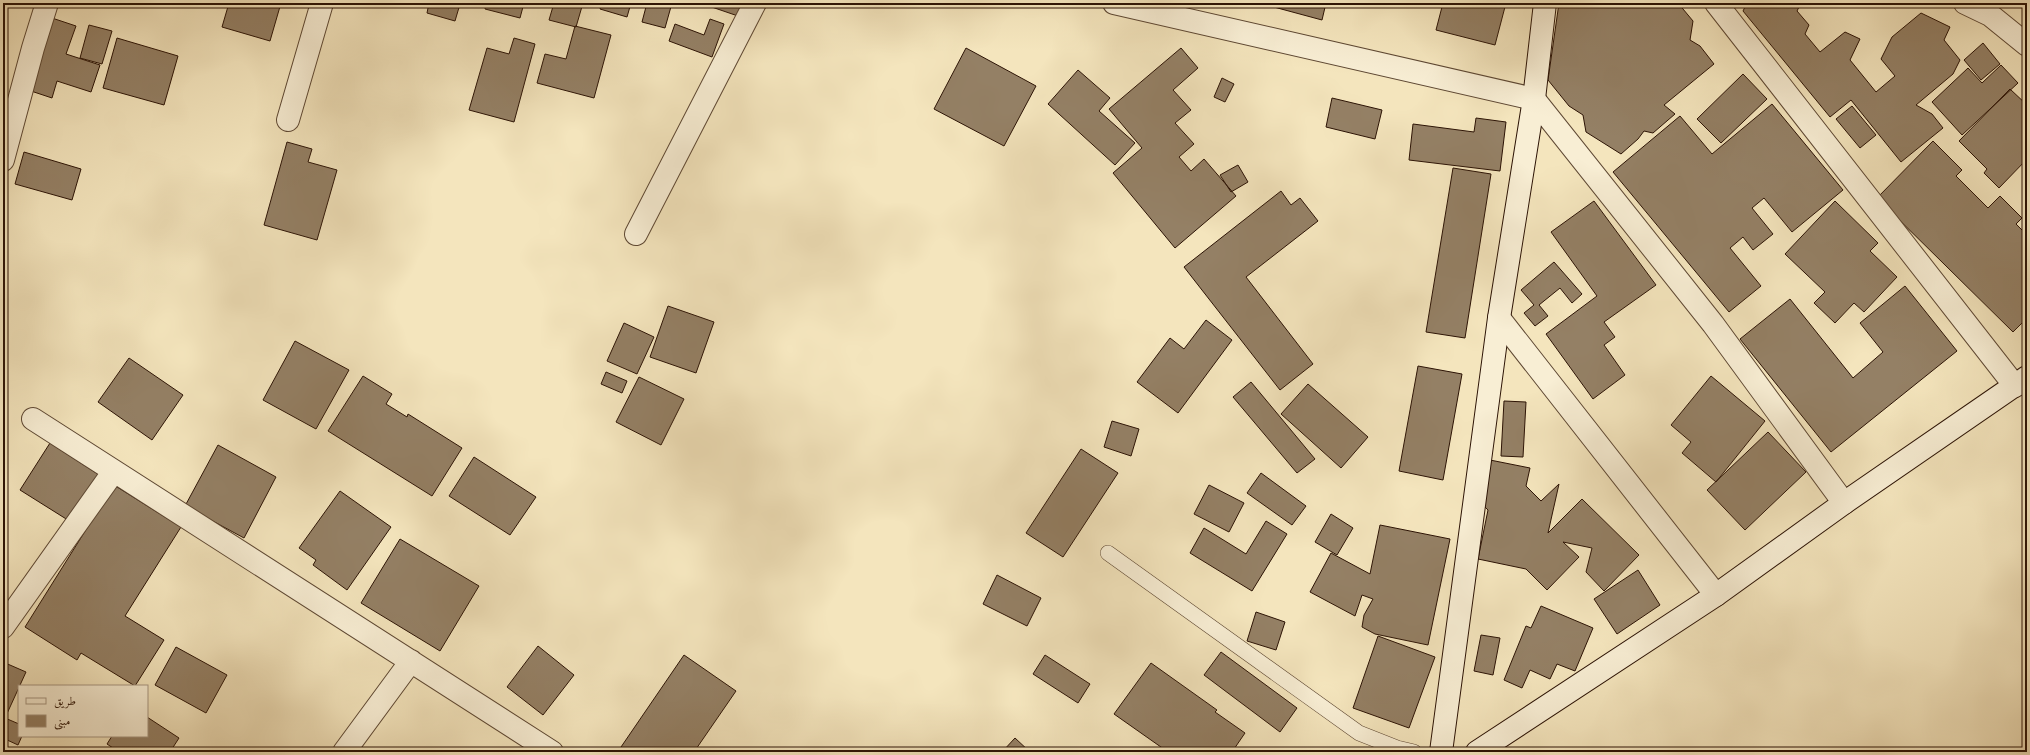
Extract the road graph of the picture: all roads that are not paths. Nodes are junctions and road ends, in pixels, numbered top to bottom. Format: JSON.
{"nodes":[{"id":1,"x":47,"y":3,"type":"edge"},
{"id":2,"x":322,"y":3,"type":"edge"},
{"id":3,"x":755,"y":3,"type":"edge"},
{"id":4,"x":1114,"y":3,"type":"edge"},
{"id":5,"x":1545,"y":3,"type":"edge"},
{"id":6,"x":1716,"y":3,"type":"edge"},
{"id":7,"x":1965,"y":3,"type":"edge"},
{"id":8,"x":2027,"y":45,"type":"edge"},
{"id":9,"x":1534,"y":99,"type":"junction"},
{"id":10,"x":288,"y":120,"type":"dead end"},
{"id":11,"x":3,"y":160,"type":"edge"},
{"id":12,"x":636,"y":234,"type":"dead end"},
{"id":13,"x":1499,"y":318,"type":"junction"},
{"id":14,"x":2021,"y":381,"type":"edge"},
{"id":15,"x":33,"y":419,"type":"dead end"},
{"id":16,"x":114,"y":470,"type":"junction"},
{"id":17,"x":1844,"y":503,"type":"junction"},
{"id":18,"x":1108,"y":553,"type":"dead end"},
{"id":19,"x":1716,"y":595,"type":"junction"},
{"id":20,"x":3,"y":627,"type":"edge"},
{"id":21,"x":411,"y":661,"type":"junction"},
{"id":22,"x":344,"y":752,"type":"edge"},
{"id":23,"x":552,"y":752,"type":"edge"},
{"id":24,"x":1414,"y":752,"type":"edge"},
{"id":25,"x":1441,"y":752,"type":"edge"},
{"id":26,"x":1477,"y":752,"type":"edge"}],
"edges":[{"from":1,"to":11,"type":"street"},
{"from":2,"to":10,"type":"street"},
{"from":3,"to":12,"type":"street"},
{"from":4,"to":9,"type":"street"},
{"from":5,"to":9,"type":"street"},
{"from":6,"to":14,"type":"street"},
{"from":7,"to":8,"type":"street"},
{"from":9,"to":13,"type":"street"},
{"from":9,"to":17,"type":"street"},
{"from":13,"to":19,"type":"street"},
{"from":13,"to":25,"type":"street"},
{"from":14,"to":17,"type":"street"},
{"from":15,"to":16,"type":"street"},
{"from":16,"to":20,"type":"street"},
{"from":16,"to":21,"type":"street"},
{"from":17,"to":19,"type":"street"},
{"from":18,"to":24,"type":"lane"},
{"from":19,"to":26,"type":"street"},
{"from":21,"to":22,"type":"street"},
{"from":21,"to":23,"type":"street"}]}
